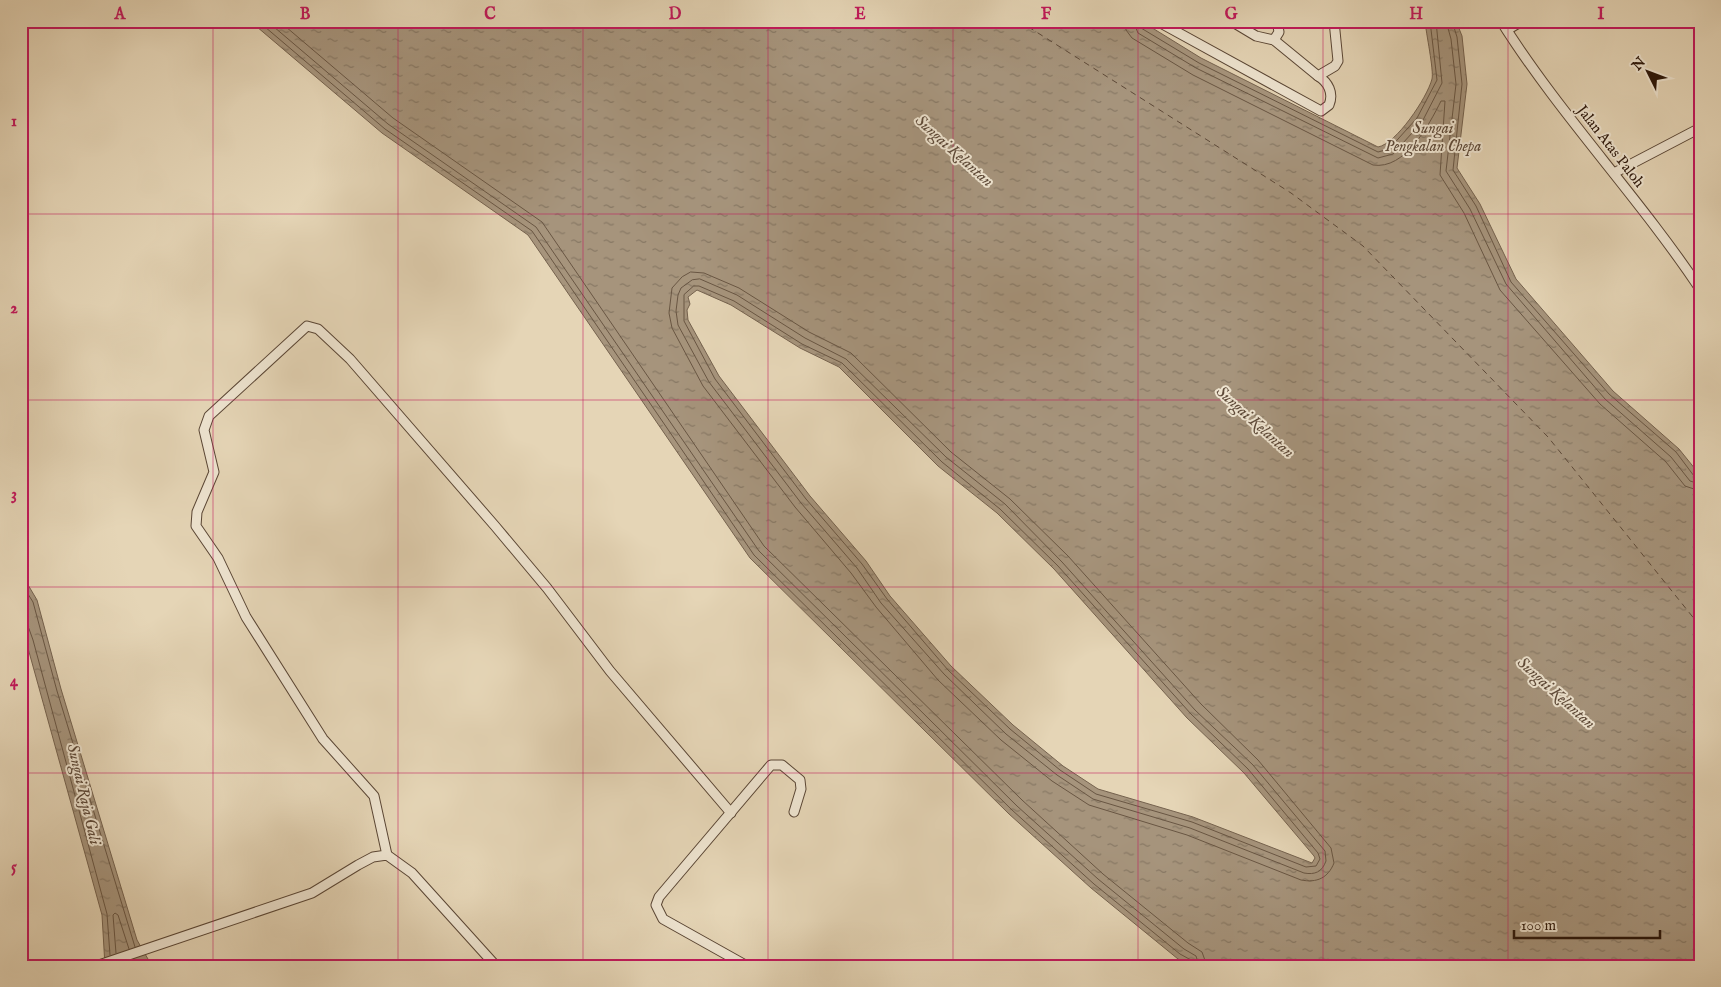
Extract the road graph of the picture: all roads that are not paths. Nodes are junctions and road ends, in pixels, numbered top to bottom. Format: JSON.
{"nodes":[{"id":1,"x":1157,"y":21,"type":"edge"},
{"id":2,"x":1231,"y":21,"type":"edge"},
{"id":3,"x":1277,"y":21,"type":"edge"},
{"id":4,"x":1334,"y":21,"type":"edge"},
{"id":5,"x":1501,"y":21,"type":"edge"},
{"id":6,"x":1522,"y":21,"type":"edge"},
{"id":7,"x":1506,"y":30,"type":"junction"},
{"id":8,"x":1274,"y":40,"type":"junction"},
{"id":9,"x":1318,"y":76,"type":"junction"},
{"id":10,"x":1700,"y":128,"type":"edge"},
{"id":11,"x":1614,"y":173,"type":"junction"},
{"id":12,"x":1700,"y":288,"type":"edge"},
{"id":13,"x":794,"y":812,"type":"dead end"},
{"id":14,"x":731,"y":813,"type":"junction"},
{"id":15,"x":387,"y":856,"type":"junction"},
{"id":16,"x":96,"y":966,"type":"edge"},
{"id":17,"x":496,"y":966,"type":"edge"},
{"id":18,"x":747,"y":966,"type":"edge"}],
"edges":[{"from":1,"to":9,"type":"street"},
{"from":2,"to":8,"type":"street"},
{"from":3,"to":8,"type":"street"},
{"from":4,"to":9,"type":"street"},
{"from":5,"to":7,"type":"street","name":"Jalan Atas Paloh"},
{"from":6,"to":7,"type":"street"},
{"from":7,"to":11,"type":"street","name":"Jalan Atas Paloh"},
{"from":8,"to":9,"type":"street"},
{"from":10,"to":11,"type":"street"},
{"from":11,"to":12,"type":"street","name":"Jalan Atas Paloh"},
{"from":13,"to":14,"type":"street"},
{"from":14,"to":15,"type":"street"},
{"from":14,"to":18,"type":"street"},
{"from":15,"to":16,"type":"street"},
{"from":15,"to":17,"type":"street"}]}
